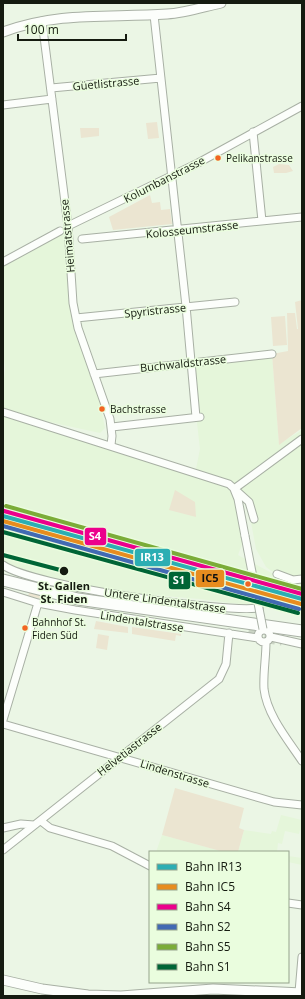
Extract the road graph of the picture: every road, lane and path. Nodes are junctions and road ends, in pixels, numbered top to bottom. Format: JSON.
{"nodes":[{"id":1,"x":219,"y":3,"type":"edge"},
{"id":2,"x":154,"y":14,"type":"junction"},
{"id":3,"x":42,"y":21,"type":"junction"},
{"id":4,"x":3,"y":32,"type":"edge"},
{"id":5,"x":160,"y":78,"type":"junction"},
{"id":6,"x":51,"y":88,"type":"junction"},
{"id":7,"x":52,"y":99,"type":"junction"},
{"id":8,"x":3,"y":105,"type":"edge"},
{"id":9,"x":302,"y":106,"type":"edge"},
{"id":10,"x":253,"y":132,"type":"junction"},
{"id":11,"x":171,"y":175,"type":"junction"},
{"id":12,"x":302,"y":217,"type":"edge"},
{"id":13,"x":262,"y":221,"type":"junction"},
{"id":14,"x":68,"y":226,"type":"junction"},
{"id":15,"x":178,"y":230,"type":"junction"},
{"id":16,"x":60,"y":231,"type":"dead end"},
{"id":17,"x":82,"y":239,"type":"dead end"},
{"id":18,"x":3,"y":262,"type":"edge"},
{"id":19,"x":235,"y":302,"type":"dead end"},
{"id":20,"x":186,"y":306,"type":"junction"},
{"id":21,"x":76,"y":318,"type":"junction"},
{"id":22,"x":272,"y":354,"type":"dead end"},
{"id":23,"x":190,"y":362,"type":"junction"},
{"id":24,"x":94,"y":374,"type":"junction"},
{"id":25,"x":3,"y":412,"type":"edge"},
{"id":26,"x":112,"y":427,"type":"junction"},
{"id":27,"x":302,"y":440,"type":"edge"},
{"id":28,"x":111,"y":445,"type":"junction"},
{"id":29,"x":234,"y":489,"type":"junction"},
{"id":30,"x":254,"y":519,"type":"dead end"},
{"id":31,"x":3,"y":565,"type":"edge"},
{"id":32,"x":277,"y":574,"type":"dead end"},
{"id":33,"x":302,"y":579,"type":"edge"},
{"id":34,"x":3,"y":580,"type":"edge"},
{"id":35,"x":3,"y":592,"type":"edge"},
{"id":36,"x":38,"y":602,"type":"junction"},
{"id":37,"x":259,"y":608,"type":"junction"},
{"id":38,"x":263,"y":629,"type":"junction"},
{"id":39,"x":302,"y":631,"type":"edge"},
{"id":40,"x":229,"y":633,"type":"junction"},
{"id":41,"x":258,"y":638,"type":"junction"},
{"id":42,"x":268,"y":640,"type":"junction"},
{"id":43,"x":302,"y":644,"type":"edge"},
{"id":44,"x":3,"y":720,"type":"edge"},
{"id":45,"x":3,"y":724,"type":"edge"},
{"id":46,"x":302,"y":745,"type":"edge"},
{"id":47,"x":294,"y":749,"type":"junction"},
{"id":48,"x":120,"y":756,"type":"junction"},
{"id":49,"x":302,"y":761,"type":"edge"},
{"id":50,"x":302,"y":805,"type":"edge"},
{"id":51,"x":37,"y":823,"type":"junction"},
{"id":52,"x":3,"y":828,"type":"edge"},
{"id":53,"x":3,"y":850,"type":"edge"},
{"id":54,"x":149,"y":865,"type":"edge"},
{"id":55,"x":289,"y":903,"type":"edge"},
{"id":56,"x":302,"y":905,"type":"edge"},
{"id":57,"x":302,"y":957,"type":"edge"},
{"id":58,"x":3,"y":980,"type":"edge"},
{"id":59,"x":184,"y":993,"type":"edge"},
{"id":60,"x":300,"y":993,"type":"edge"},
{"id":61,"x":57,"y":994,"type":"edge"}],
"edges":[{"from":1,"to":2,"type":"main road"},
{"from":2,"to":3,"type":"main road"},
{"from":2,"to":5,"type":"street"},
{"from":3,"to":4,"type":"main road"},
{"from":3,"to":6,"type":"street","name":"Heimatstrasse"},
{"from":5,"to":6,"type":"street","name":"Güetlistrasse"},
{"from":5,"to":11,"type":"street"},
{"from":6,"to":7,"type":"street","name":"Heimatstrasse"},
{"from":7,"to":8,"type":"street"},
{"from":7,"to":14,"type":"street","name":"Heimatstrasse"},
{"from":9,"to":10,"type":"street","name":"Kolumbanstrasse"},
{"from":10,"to":11,"type":"street","name":"Kolumbanstrasse"},
{"from":10,"to":13,"type":"street"},
{"from":11,"to":14,"type":"street","name":"Kolumbanstrasse"},
{"from":11,"to":15,"type":"street"},
{"from":12,"to":13,"type":"street","name":"Kolosseumstrasse"},
{"from":13,"to":15,"type":"street","name":"Kolosseumstrasse"},
{"from":14,"to":21,"type":"street","name":"Heimatstrasse"},
{"from":15,"to":17,"type":"street","name":"Kolosseumstrasse"},
{"from":15,"to":20,"type":"street"},
{"from":16,"to":18,"type":"street"},
{"from":19,"to":20,"type":"street","name":"Spyristrasse"},
{"from":20,"to":21,"type":"street","name":"Spyristrasse"},
{"from":20,"to":23,"type":"street"},
{"from":21,"to":24,"type":"street","name":"Heimatstrasse"},
{"from":22,"to":23,"type":"street","name":"Buchwaldstrasse"},
{"from":23,"to":24,"type":"street","name":"Buchwaldstrasse"},
{"from":23,"to":26,"type":"street"},
{"from":24,"to":26,"type":"street","name":"Heimatstrasse"},
{"from":25,"to":28,"type":"street"},
{"from":26,"to":28,"type":"street","name":"Heimatstrasse"},
{"from":27,"to":29,"type":"street"},
{"from":28,"to":29,"type":"street"},
{"from":29,"to":30,"type":"street"},
{"from":29,"to":37,"type":"street","bridge":true},
{"from":31,"to":37,"type":"street","name":"Untere Lindentalstrasse"},
{"from":32,"to":33,"type":"street"},
{"from":34,"to":39,"type":"highway"},
{"from":35,"to":36,"type":"street","name":"Lindentalstrasse"},
{"from":36,"to":40,"type":"street","name":"Lindentalstrasse"},
{"from":36,"to":44,"type":"street"},
{"from":37,"to":38,"type":"street","bridge":true},
{"from":38,"to":41,"type":"street"},
{"from":38,"to":42,"type":"street"},
{"from":40,"to":41,"type":"street","name":"Lindentalstrasse"},
{"from":40,"to":48,"type":"street","name":"Helvetiastrasse"},
{"from":41,"to":42,"type":"street"},
{"from":42,"to":43,"type":"street"},
{"from":42,"to":47,"type":"street"},
{"from":45,"to":48,"type":"street","name":"Lindenstrasse"},
{"from":46,"to":47,"type":"street"},
{"from":47,"to":49,"type":"street"},
{"from":48,"to":50,"type":"street","name":"Lindenstrasse"},
{"from":48,"to":51,"type":"street","name":"Helvetiastrasse"},
{"from":51,"to":52,"type":"street"},
{"from":51,"to":53,"type":"street","name":"Helvetiastrasse"},
{"from":51,"to":54,"type":"street"},
{"from":55,"to":56,"type":"street"},
{"from":57,"to":60,"type":"street"},
{"from":58,"to":61,"type":"main road"},
{"from":59,"to":60,"type":"main road"},
{"from":59,"to":61,"type":"main road"}]}
